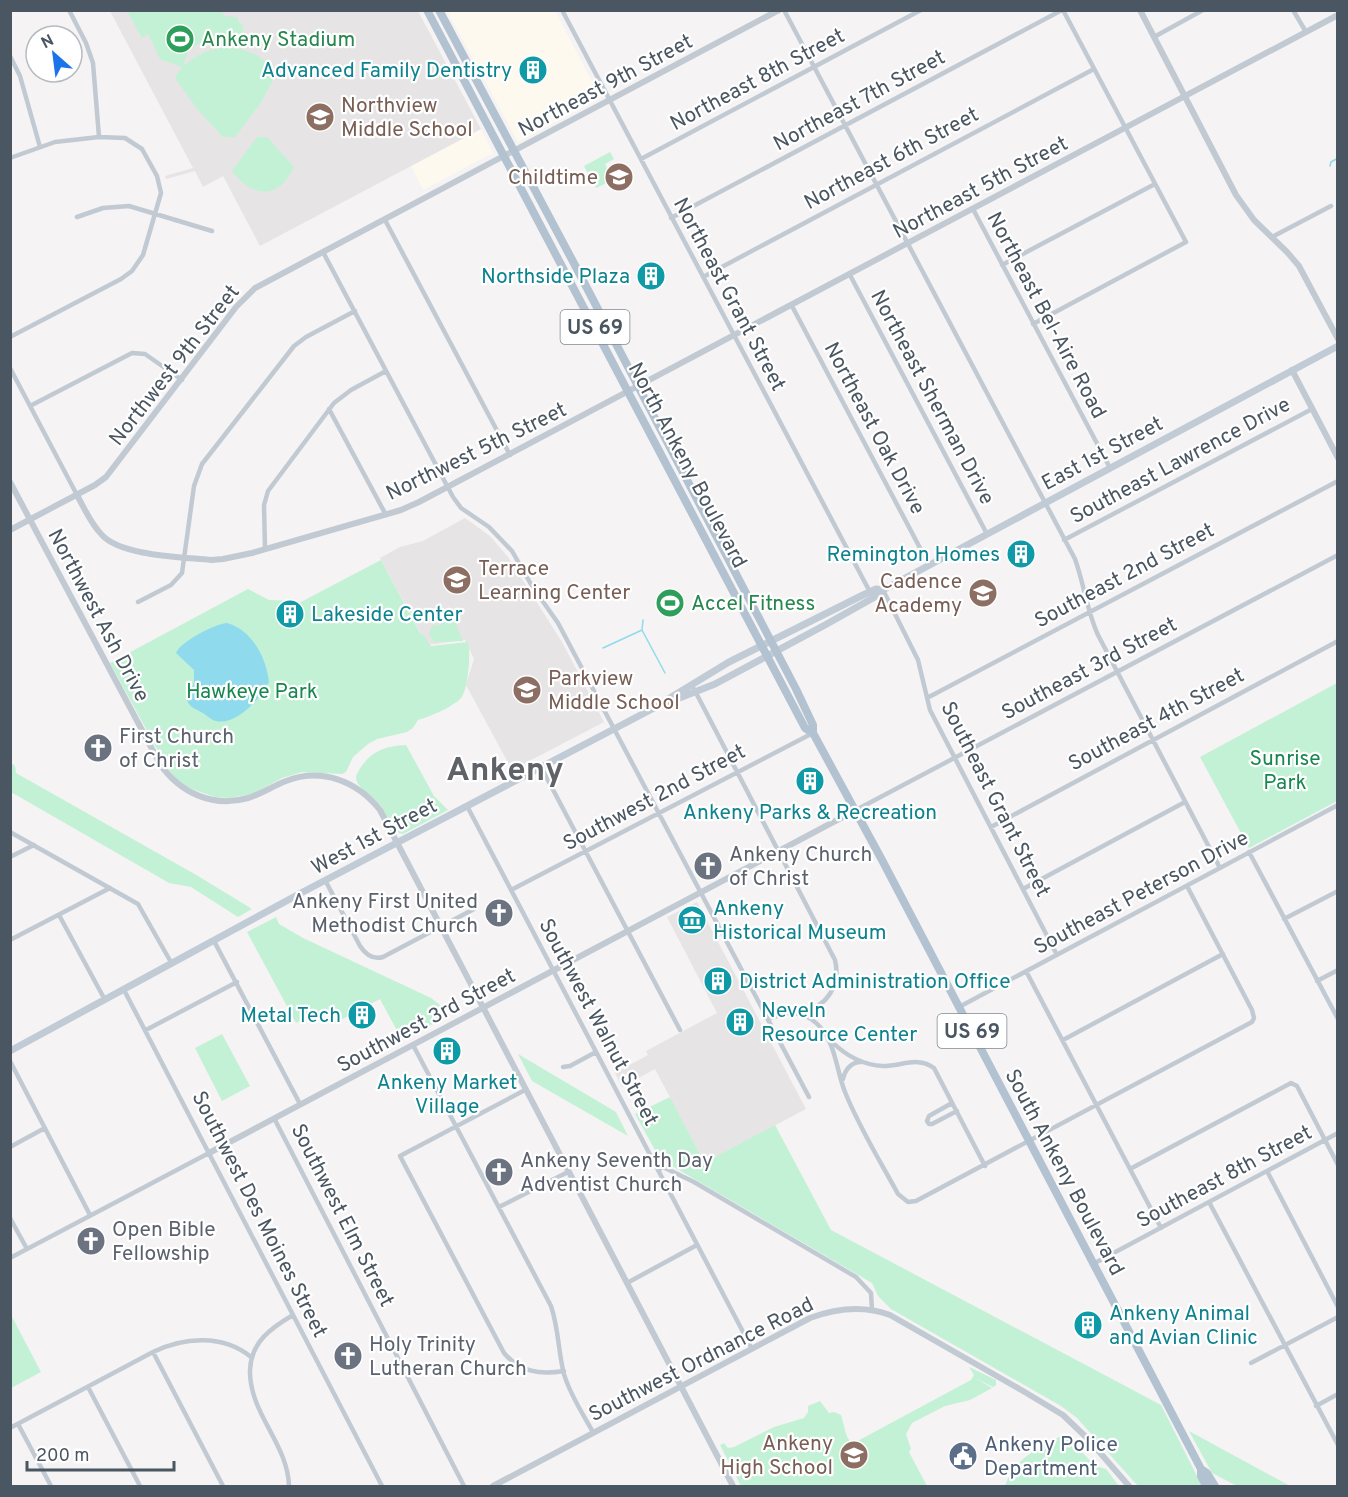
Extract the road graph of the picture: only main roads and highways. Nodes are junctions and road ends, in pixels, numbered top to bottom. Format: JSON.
{"nodes":[{"id":1,"x":427,"y":10,"type":"edge"},
{"id":2,"x":439,"y":10,"type":"edge"},
{"id":3,"x":509,"y":154,"type":"junction"},
{"id":4,"x":1338,"y":346,"type":"edge"},
{"id":5,"x":883,"y":590,"type":"junction"},
{"id":6,"x":769,"y":648,"type":"junction"},
{"id":7,"x":660,"y":705,"type":"junction"},
{"id":8,"x":11,"y":1050,"type":"edge"},
{"id":9,"x":1201,"y":1469,"type":"junction"},
{"id":10,"x":1206,"y":1486,"type":"edge"},
{"id":11,"x":1215,"y":1486,"type":"edge"}],
"edges":[{"from":1,"to":3,"type":"main road","name":"North Ankeny Boulevard","number":"US 69"},
{"from":2,"to":3,"type":"main road","name":"North Ankeny Boulevard","number":"US 69"},
{"from":3,"to":6,"type":"main road","name":"North Ankeny Boulevard","number":"US 69"},
{"from":3,"to":6,"type":"main road","name":"North Ankeny Boulevard","number":"US 69"},
{"from":4,"to":5,"type":"main road","name":"East 1st Street"},
{"from":5,"to":6,"type":"main road","name":"East 1st Street"},
{"from":5,"to":6,"type":"main road","name":"East 1st Street"},
{"from":6,"to":7,"type":"main road","name":"West 1st Street"},
{"from":6,"to":7,"type":"main road","name":"West 1st Street"},
{"from":6,"to":9,"type":"main road","name":"South Ankeny Boulevard","number":"US 69"},
{"from":7,"to":8,"type":"main road","name":"West 1st Street"},
{"from":9,"to":10,"type":"main road","name":"South Ankeny Boulevard","number":"US 69"},
{"from":9,"to":11,"type":"main road","name":"South Ankeny Boulevard","number":"US 69"}]}
